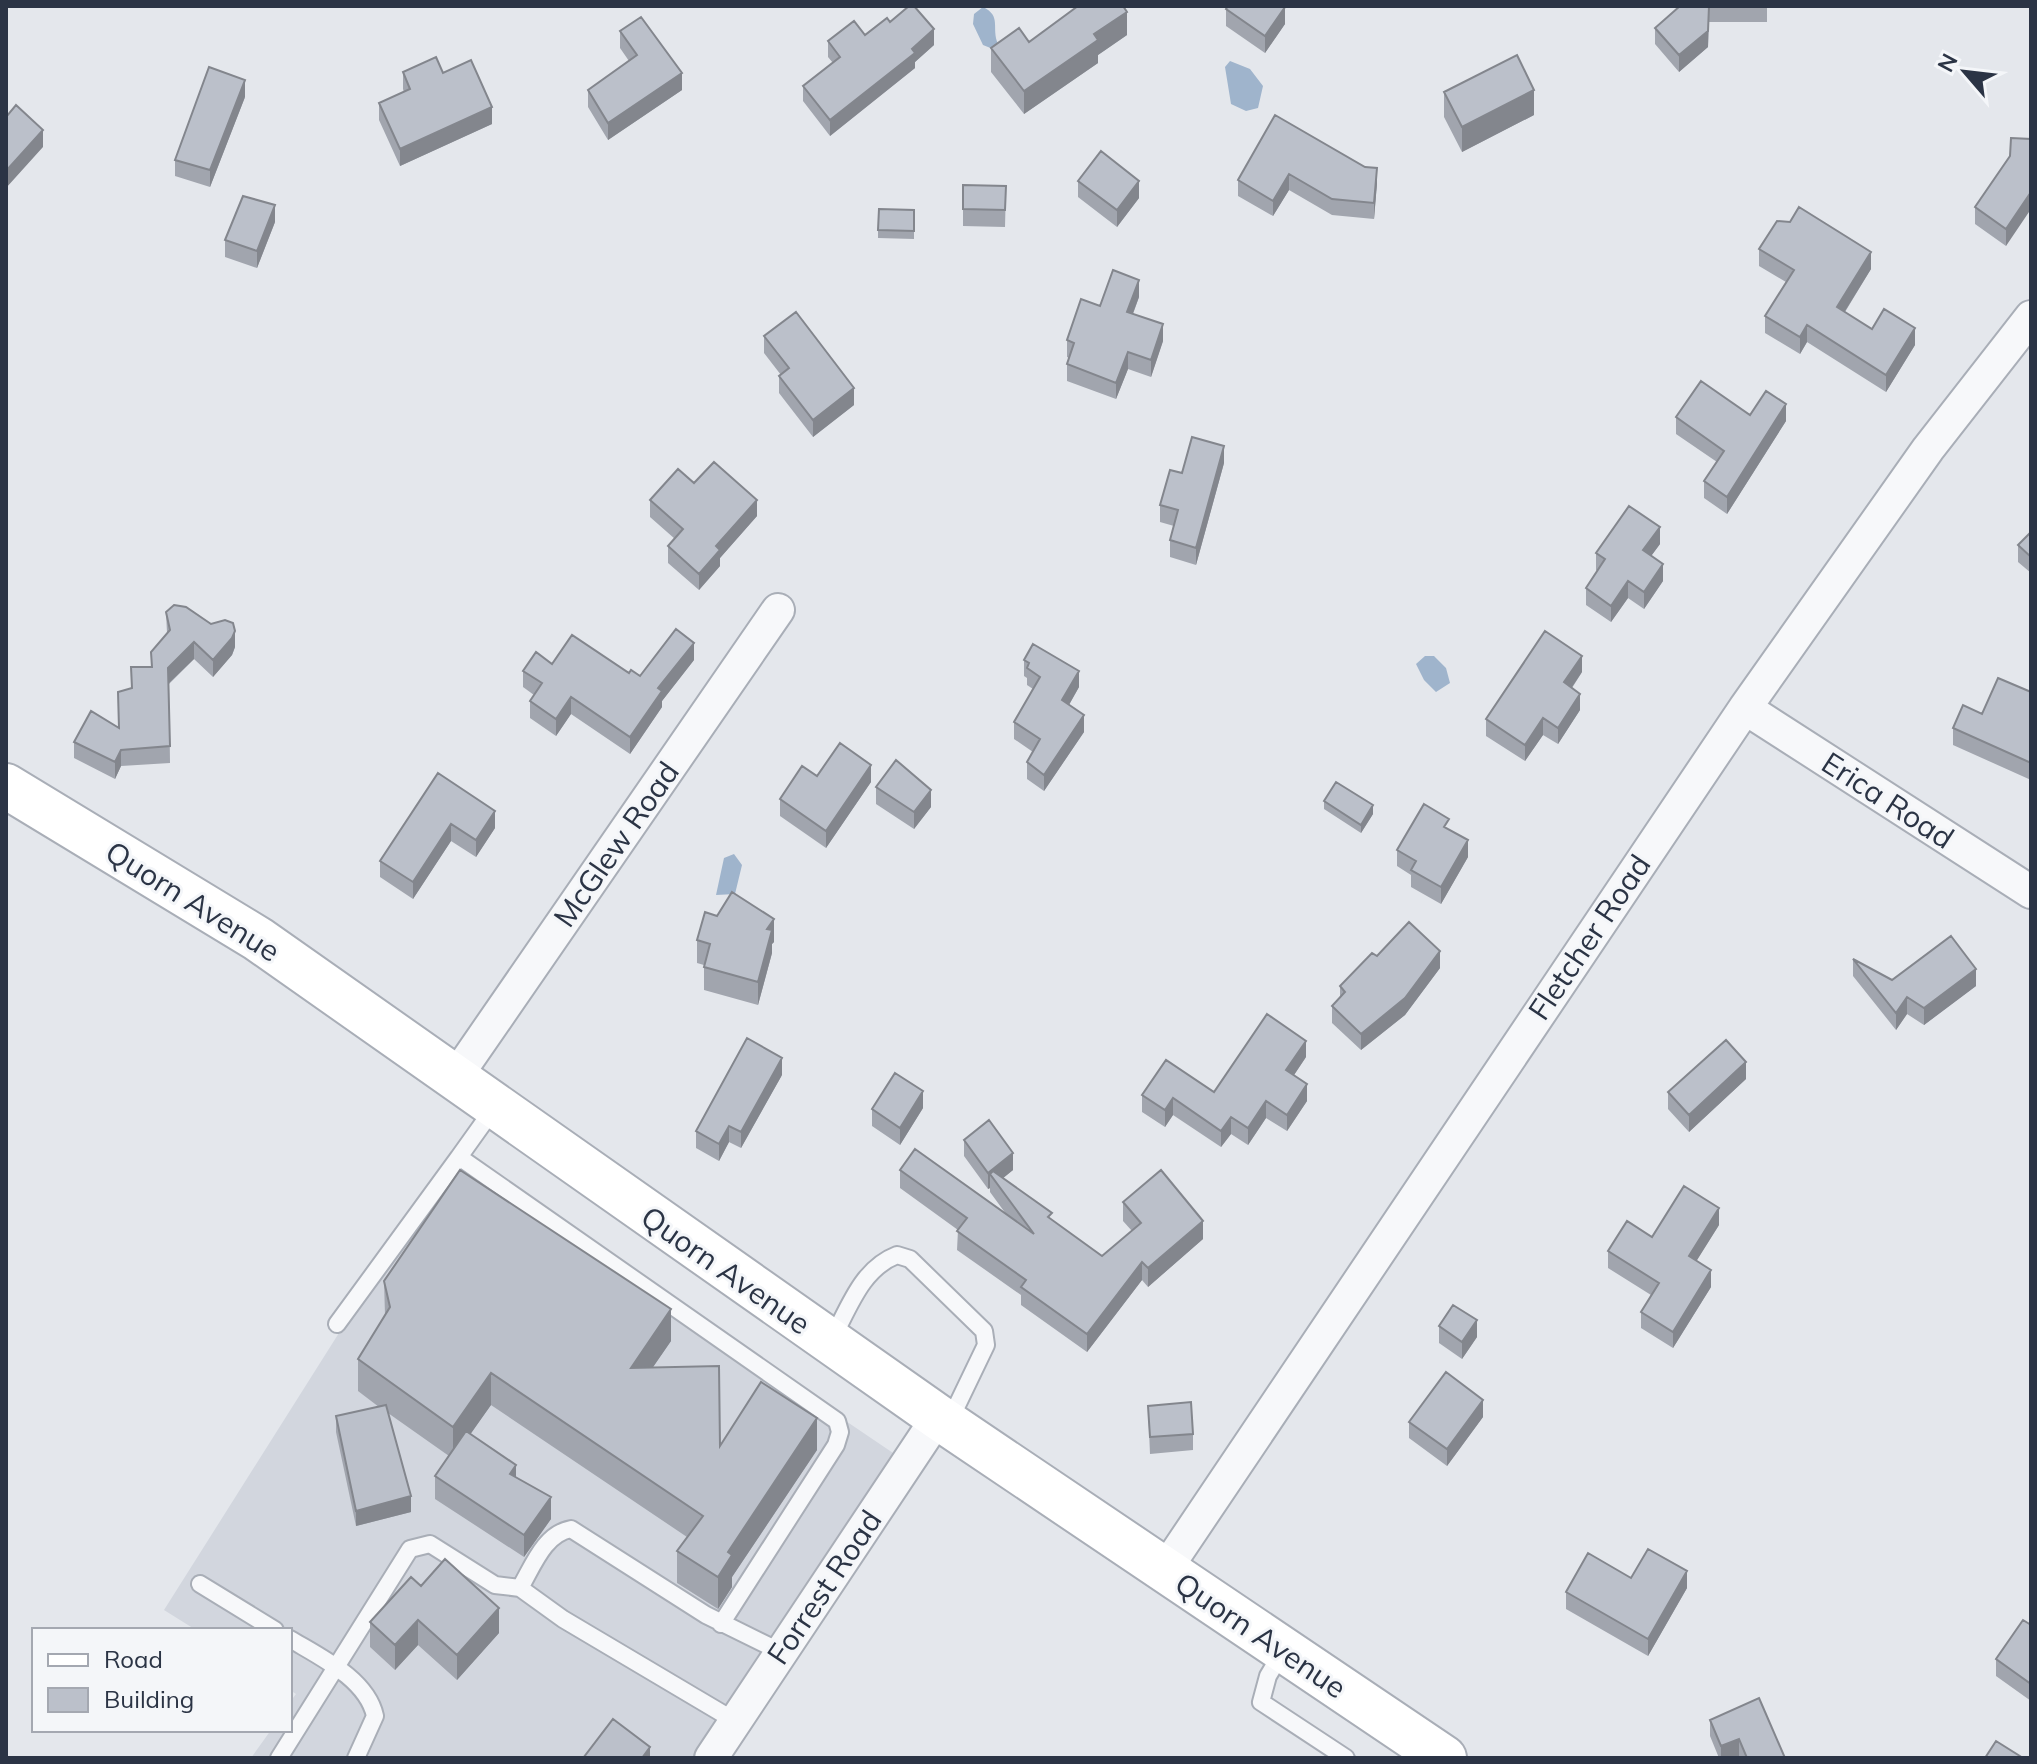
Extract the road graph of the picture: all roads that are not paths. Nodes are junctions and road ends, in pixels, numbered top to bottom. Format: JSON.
{"nodes":[{"id":1,"x":2031,"y":317,"type":"edge"},
{"id":2,"x":778,"y":610,"type":"dead end"},
{"id":3,"x":1745,"y":708,"type":"junction"},
{"id":4,"x":7,"y":788,"type":"edge"},
{"id":5,"x":2031,"y":892,"type":"edge"},
{"id":6,"x":455,"y":1078,"type":"junction"},
{"id":7,"x":494,"y":1108,"type":"junction"},
{"id":8,"x":459,"y":1157,"type":"junction"},
{"id":9,"x":337,"y":1324,"type":"dead end"},
{"id":10,"x":830,"y":1342,"type":"junction"},
{"id":11,"x":943,"y":1420,"type":"junction"},
{"id":12,"x":1165,"y":1570,"type":"junction"},
{"id":13,"x":200,"y":1584,"type":"dead end"},
{"id":14,"x":520,"y":1588,"type":"junction"},
{"id":15,"x":721,"y":1624,"type":"junction"},
{"id":16,"x":272,"y":1628,"type":"edge"},
{"id":17,"x":292,"y":1640,"type":"edge"},
{"id":18,"x":1284,"y":1650,"type":"junction"},
{"id":19,"x":781,"y":1652,"type":"junction"},
{"id":20,"x":336,"y":1667,"type":"junction"},
{"id":21,"x":735,"y":1721,"type":"junction"},
{"id":22,"x":279,"y":1758,"type":"edge"},
{"id":23,"x":356,"y":1758,"type":"edge"},
{"id":24,"x":711,"y":1758,"type":"edge"},
{"id":25,"x":1346,"y":1758,"type":"edge"},
{"id":26,"x":1444,"y":1758,"type":"edge"}],
"edges":[{"from":1,"to":3,"type":"street","name":"Fletcher Road"},
{"from":2,"to":6,"type":"street","name":"McGlew Road"},
{"from":3,"to":5,"type":"street","name":"Erica Road"},
{"from":3,"to":12,"type":"street","name":"Fletcher Road"},
{"from":4,"to":6,"type":"street","name":"Quorn Avenue"},
{"from":6,"to":7,"type":"street","name":"Quorn Avenue"},
{"from":7,"to":8,"type":"lane"},
{"from":7,"to":10,"type":"street","name":"Quorn Avenue"},
{"from":8,"to":9,"type":"lane"},
{"from":8,"to":15,"type":"lane"},
{"from":10,"to":11,"type":"street","name":"Quorn Avenue"},
{"from":10,"to":11,"type":"lane"},
{"from":11,"to":12,"type":"street","name":"Quorn Avenue"},
{"from":11,"to":19,"type":"street","name":"Forrest Road"},
{"from":12,"to":18,"type":"street","name":"Quorn Avenue"},
{"from":13,"to":16,"type":"lane"},
{"from":14,"to":15,"type":"lane"},
{"from":14,"to":20,"type":"lane"},
{"from":14,"to":21,"type":"lane"},
{"from":15,"to":19,"type":"lane"},
{"from":17,"to":20,"type":"lane"},
{"from":18,"to":25,"type":"lane"},
{"from":18,"to":26,"type":"street","name":"Quorn Avenue"},
{"from":19,"to":21,"type":"street","name":"Forrest Road"},
{"from":20,"to":22,"type":"lane"},
{"from":20,"to":23,"type":"lane"},
{"from":21,"to":24,"type":"street","name":"Forrest Road"}]}
